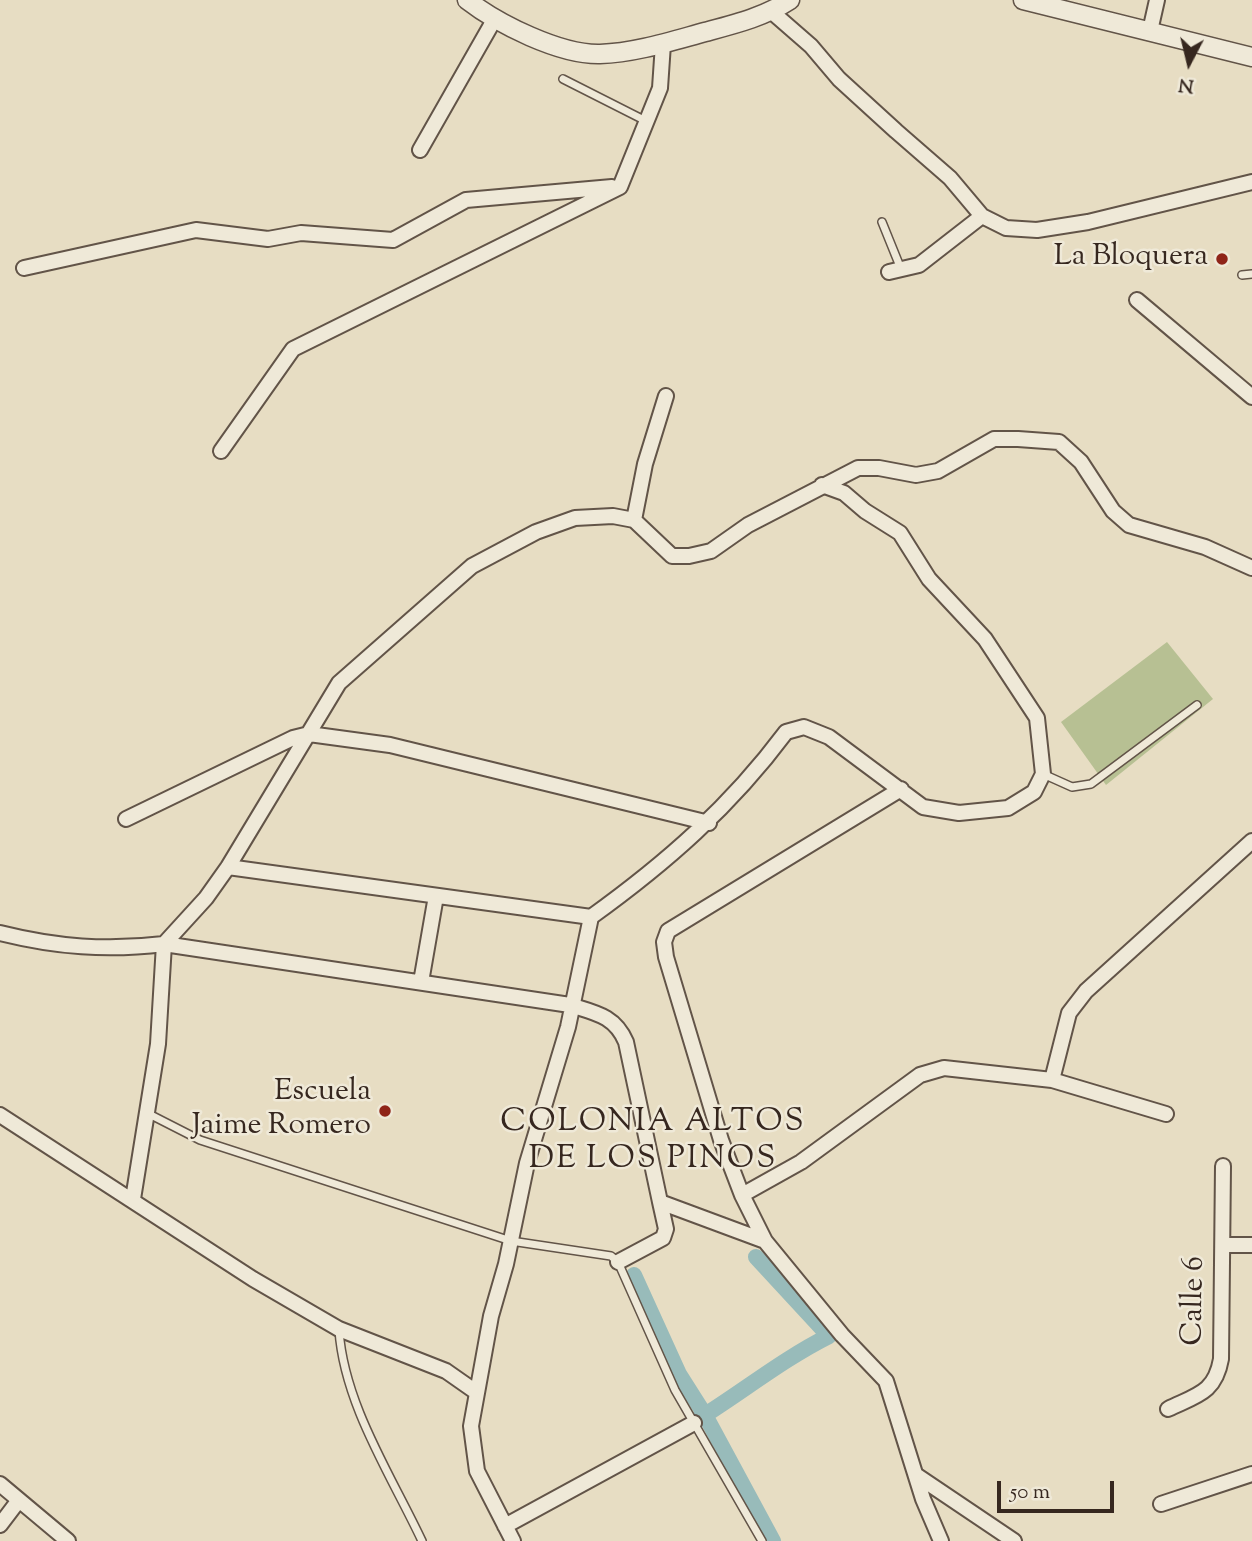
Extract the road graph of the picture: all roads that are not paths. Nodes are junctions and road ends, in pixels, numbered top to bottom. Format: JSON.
{"nodes":[{"id":1,"x":467,"y":0,"type":"edge"},
{"id":2,"x":790,"y":0,"type":"edge"},
{"id":3,"x":1023,"y":0,"type":"edge"},
{"id":4,"x":1157,"y":0,"type":"edge"},
{"id":5,"x":772,"y":12,"type":"junction"},
{"id":6,"x":494,"y":20,"type":"junction"},
{"id":7,"x":1150,"y":32,"type":"junction"},
{"id":8,"x":663,"y":44,"type":"junction"},
{"id":9,"x":1252,"y":57,"type":"edge"},
{"id":10,"x":563,"y":79,"type":"dead end"},
{"id":11,"x":646,"y":121,"type":"junction"},
{"id":12,"x":420,"y":150,"type":"dead end"},
{"id":13,"x":1252,"y":182,"type":"edge"},
{"id":14,"x":620,"y":187,"type":"junction"},
{"id":15,"x":982,"y":216,"type":"junction"},
{"id":16,"x":882,"y":222,"type":"dead end"},
{"id":17,"x":24,"y":268,"type":"dead end"},
{"id":18,"x":895,"y":271,"type":"joint"},
{"id":19,"x":1252,"y":274,"type":"edge"},
{"id":20,"x":1242,"y":275,"type":"dead end"},
{"id":21,"x":1138,"y":300,"type":"dead end"},
{"id":22,"x":666,"y":396,"type":"dead end"},
{"id":23,"x":1252,"y":397,"type":"edge"},
{"id":24,"x":222,"y":451,"type":"dead end"},
{"id":25,"x":822,"y":485,"type":"junction"},
{"id":26,"x":634,"y":520,"type":"junction"},
{"id":27,"x":1252,"y":568,"type":"edge"},
{"id":28,"x":1197,"y":705,"type":"dead end"},
{"id":29,"x":309,"y":734,"type":"junction"},
{"id":30,"x":1043,"y":774,"type":"junction"},
{"id":31,"x":901,"y":789,"type":"junction"},
{"id":32,"x":126,"y":819,"type":"dead end"},
{"id":33,"x":709,"y":823,"type":"junction"},
{"id":34,"x":1252,"y":841,"type":"edge"},
{"id":35,"x":228,"y":867,"type":"junction"},
{"id":36,"x":436,"y":896,"type":"junction"},
{"id":37,"x":591,"y":917,"type":"junction"},
{"id":38,"x":0,"y":933,"type":"edge"},
{"id":39,"x":164,"y":944,"type":"junction"},
{"id":40,"x":421,"y":982,"type":"junction"},
{"id":41,"x":570,"y":1005,"type":"junction"},
{"id":42,"x":1052,"y":1080,"type":"junction"},
{"id":43,"x":147,"y":1113,"type":"junction"},
{"id":44,"x":1166,"y":1114,"type":"dead end"},
{"id":45,"x":0,"y":1115,"type":"edge"},
{"id":46,"x":1223,"y":1166,"type":"dead end"},
{"id":47,"x":743,"y":1195,"type":"junction"},
{"id":48,"x":133,"y":1199,"type":"junction"},
{"id":49,"x":660,"y":1202,"type":"junction"},
{"id":50,"x":511,"y":1241,"type":"junction"},
{"id":51,"x":765,"y":1241,"type":"junction"},
{"id":52,"x":1223,"y":1245,"type":"junction"},
{"id":53,"x":1252,"y":1245,"type":"edge"},
{"id":54,"x":618,"y":1262,"type":"junction"},
{"id":55,"x":339,"y":1329,"type":"junction"},
{"id":56,"x":476,"y":1392,"type":"junction"},
{"id":57,"x":1168,"y":1409,"type":"dead end"},
{"id":58,"x":694,"y":1423,"type":"junction"},
{"id":59,"x":1252,"y":1474,"type":"edge"},
{"id":60,"x":916,"y":1475,"type":"junction"},
{"id":61,"x":0,"y":1484,"type":"edge"},
{"id":62,"x":19,"y":1500,"type":"junction"},
{"id":63,"x":1161,"y":1504,"type":"dead end"},
{"id":64,"x":0,"y":1525,"type":"edge"},
{"id":65,"x":505,"y":1526,"type":"junction"},
{"id":66,"x":68,"y":1541,"type":"edge"},
{"id":67,"x":422,"y":1541,"type":"edge"},
{"id":68,"x":513,"y":1541,"type":"edge"},
{"id":69,"x":762,"y":1541,"type":"edge"},
{"id":70,"x":941,"y":1541,"type":"edge"},
{"id":71,"x":1014,"y":1541,"type":"edge"}],
"edges":[{"from":1,"to":6,"type":"street"},
{"from":2,"to":5,"type":"street"},
{"from":3,"to":7,"type":"street"},
{"from":4,"to":7,"type":"street"},
{"from":5,"to":8,"type":"street"},
{"from":5,"to":15,"type":"street"},
{"from":6,"to":8,"type":"street"},
{"from":6,"to":12,"type":"street"},
{"from":7,"to":9,"type":"street"},
{"from":8,"to":11,"type":"street"},
{"from":10,"to":11,"type":"lane"},
{"from":11,"to":14,"type":"street"},
{"from":13,"to":15,"type":"street"},
{"from":14,"to":17,"type":"street"},
{"from":14,"to":24,"type":"street"},
{"from":15,"to":18,"type":"street"},
{"from":16,"to":18,"type":"lane"},
{"from":19,"to":20,"type":"lane"},
{"from":21,"to":23,"type":"street"},
{"from":22,"to":26,"type":"street"},
{"from":25,"to":26,"type":"street"},
{"from":25,"to":27,"type":"street"},
{"from":25,"to":30,"type":"street"},
{"from":26,"to":29,"type":"street"},
{"from":28,"to":30,"type":"lane"},
{"from":29,"to":32,"type":"street"},
{"from":29,"to":33,"type":"street"},
{"from":29,"to":35,"type":"street"},
{"from":30,"to":31,"type":"street"},
{"from":31,"to":33,"type":"street"},
{"from":31,"to":47,"type":"street"},
{"from":33,"to":37,"type":"street"},
{"from":34,"to":42,"type":"street"},
{"from":35,"to":36,"type":"street"},
{"from":35,"to":39,"type":"street"},
{"from":36,"to":37,"type":"street"},
{"from":36,"to":40,"type":"street"},
{"from":37,"to":41,"type":"street"},
{"from":38,"to":39,"type":"street"},
{"from":39,"to":40,"type":"street"},
{"from":39,"to":43,"type":"street"},
{"from":40,"to":41,"type":"street"},
{"from":41,"to":49,"type":"street"},
{"from":41,"to":50,"type":"street"},
{"from":42,"to":44,"type":"street"},
{"from":42,"to":47,"type":"street"},
{"from":43,"to":48,"type":"street"},
{"from":43,"to":50,"type":"lane"},
{"from":45,"to":48,"type":"street"},
{"from":46,"to":52,"type":"street","name":"Calle 6"},
{"from":47,"to":51,"type":"street"},
{"from":48,"to":55,"type":"street"},
{"from":49,"to":51,"type":"street"},
{"from":49,"to":54,"type":"street"},
{"from":50,"to":54,"type":"lane"},
{"from":50,"to":56,"type":"street"},
{"from":51,"to":60,"type":"street"},
{"from":52,"to":53,"type":"street"},
{"from":52,"to":57,"type":"street","name":"Calle 6"},
{"from":54,"to":58,"type":"lane"},
{"from":55,"to":56,"type":"street"},
{"from":55,"to":67,"type":"lane"},
{"from":56,"to":65,"type":"street"},
{"from":58,"to":65,"type":"street"},
{"from":58,"to":69,"type":"lane"},
{"from":59,"to":63,"type":"street"},
{"from":60,"to":70,"type":"street"},
{"from":60,"to":71,"type":"street"},
{"from":61,"to":62,"type":"street"},
{"from":62,"to":64,"type":"street"},
{"from":62,"to":66,"type":"street"},
{"from":65,"to":68,"type":"street"}]}
